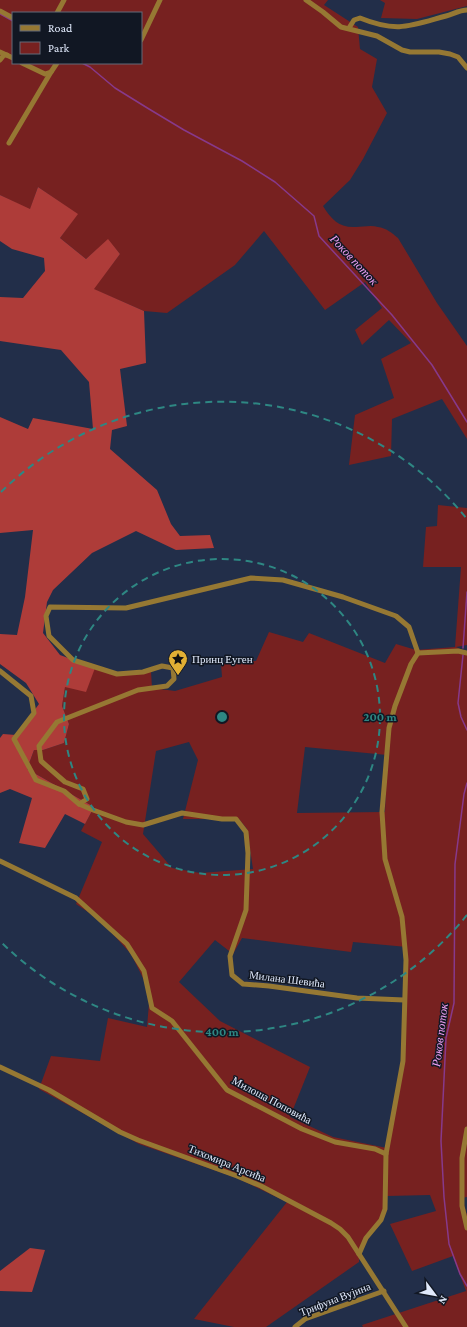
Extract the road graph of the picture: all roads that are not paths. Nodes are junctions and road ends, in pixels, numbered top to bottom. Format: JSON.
{"nodes":[{"id":1,"x":64,"y":0,"type":"edge"},
{"id":2,"x":160,"y":0,"type":"edge"},
{"id":3,"x":306,"y":0,"type":"edge"},
{"id":4,"x":467,"y":10,"type":"edge"},
{"id":5,"x":0,"y":11,"type":"edge"},
{"id":6,"x":58,"y":12,"type":"edge"},
{"id":7,"x":12,"y":17,"type":"edge"},
{"id":8,"x":349,"y":28,"type":"junction"},
{"id":9,"x":142,"y":38,"type":"edge"},
{"id":10,"x":0,"y":52,"type":"edge"},
{"id":11,"x":7,"y":55,"type":"junction"},
{"id":12,"x":12,"y":58,"type":"edge"},
{"id":13,"x":0,"y":60,"type":"edge"},
{"id":14,"x":24,"y":64,"type":"edge"},
{"id":15,"x":56,"y":64,"type":"edge"},
{"id":16,"x":467,"y":68,"type":"edge"},
{"id":17,"x":51,"y":72,"type":"junction"},
{"id":18,"x":9,"y":143,"type":"dead end"},
{"id":19,"x":418,"y":653,"type":"junction"},
{"id":20,"x":467,"y":653,"type":"edge"},
{"id":21,"x":0,"y":671,"type":"edge"},
{"id":22,"x":79,"y":804,"type":"junction"},
{"id":23,"x":0,"y":861,"type":"edge"},
{"id":24,"x":404,"y":1000,"type":"junction"},
{"id":25,"x":0,"y":1068,"type":"edge"},
{"id":26,"x":467,"y":1129,"type":"edge"},
{"id":27,"x":386,"y":1154,"type":"junction"},
{"id":28,"x":464,"y":1158,"type":"edge"},
{"id":29,"x":467,"y":1228,"type":"edge"},
{"id":30,"x":359,"y":1254,"type":"junction"},
{"id":31,"x":384,"y":1291,"type":"junction"},
{"id":32,"x":295,"y":1327,"type":"edge"},
{"id":33,"x":406,"y":1327,"type":"edge"}],
"edges":[{"from":1,"to":6,"type":"street"},
{"from":2,"to":9,"type":"street"},
{"from":3,"to":8,"type":"street"},
{"from":4,"to":8,"type":"street"},
{"from":5,"to":7,"type":"street"},
{"from":8,"to":16,"type":"street"},
{"from":10,"to":11,"type":"street"},
{"from":11,"to":12,"type":"street"},
{"from":11,"to":13,"type":"street"},
{"from":14,"to":17,"type":"street"},
{"from":15,"to":17,"type":"street"},
{"from":17,"to":18,"type":"street"},
{"from":19,"to":20,"type":"street"},
{"from":19,"to":22,"type":"street"},
{"from":19,"to":24,"type":"street"},
{"from":21,"to":22,"type":"street","name":"Милана Шевића"},
{"from":22,"to":24,"type":"street","name":"Милана Шевића"},
{"from":23,"to":27,"type":"street","name":"Милоша Поповића"},
{"from":24,"to":27,"type":"street"},
{"from":25,"to":30,"type":"street","name":"Тихомира Арсића"},
{"from":26,"to":28,"type":"street"},
{"from":27,"to":30,"type":"street"},
{"from":28,"to":29,"type":"street"},
{"from":30,"to":31,"type":"street","name":"Тихомира Арсића"},
{"from":31,"to":32,"type":"street","name":"Трифуна Вујина"},
{"from":31,"to":33,"type":"street","name":"Тихомира Арсића"}]}
